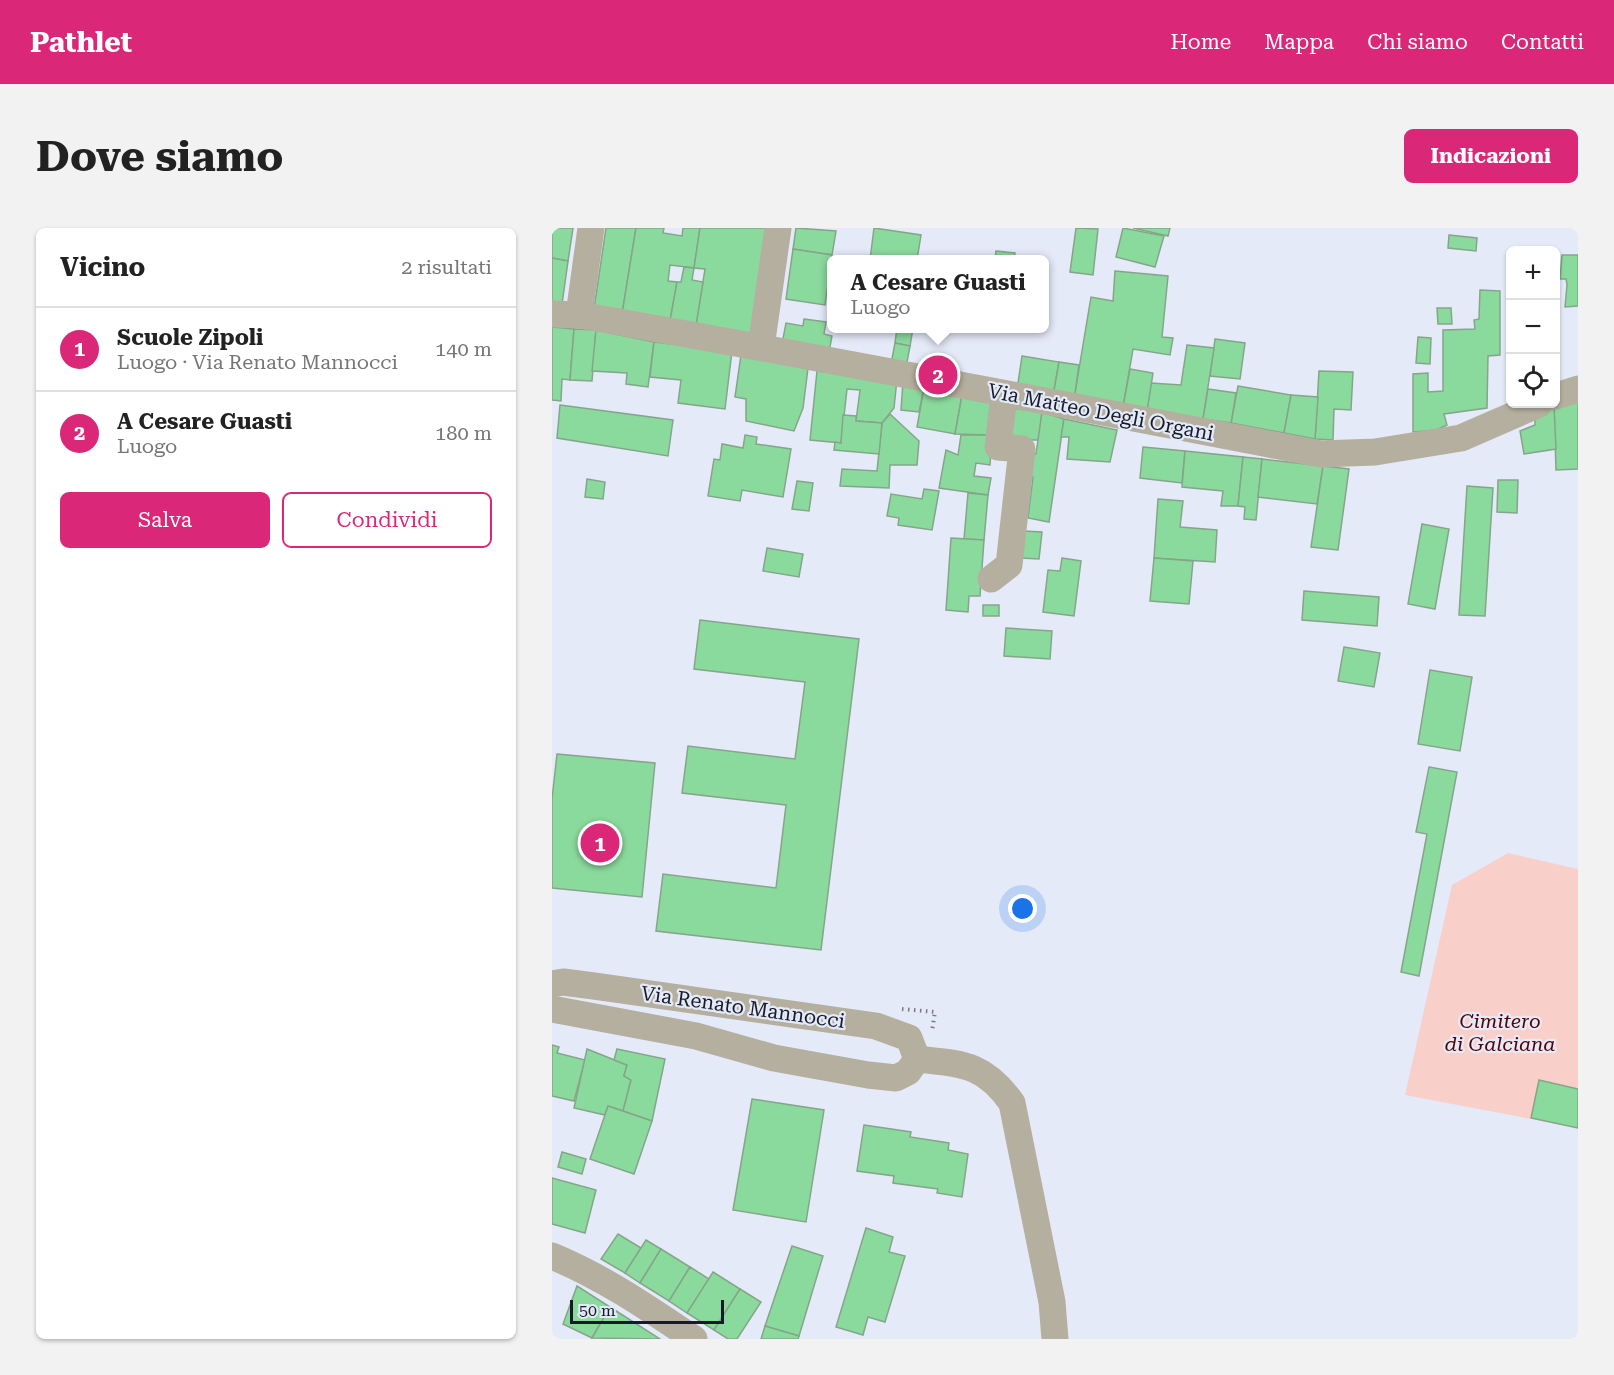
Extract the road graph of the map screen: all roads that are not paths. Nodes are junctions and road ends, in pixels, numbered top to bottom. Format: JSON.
{"nodes":[{"id":1,"x":591,"y":228,"type":"edge"},
{"id":2,"x":778,"y":228,"type":"edge"},
{"id":3,"x":552,"y":314,"type":"edge"},
{"id":4,"x":579,"y":315,"type":"junction"},
{"id":5,"x":761,"y":347,"type":"junction"},
{"id":6,"x":1578,"y":389,"type":"edge"},
{"id":7,"x":1004,"y":394,"type":"junction"},
{"id":8,"x":1560,"y":395,"type":"edge"},
{"id":9,"x":1530,"y":408,"type":"edge"},
{"id":10,"x":991,"y":579,"type":"dead end"},
{"id":11,"x":562,"y":983,"type":"edge"},
{"id":12,"x":556,"y":1010,"type":"edge"},
{"id":13,"x":917,"y":1059,"type":"junction"},
{"id":14,"x":552,"y":1256,"type":"edge"},
{"id":15,"x":694,"y":1339,"type":"edge"},
{"id":16,"x":1055,"y":1339,"type":"edge"}],
"edges":[{"from":1,"to":4,"type":"street"},
{"from":2,"to":5,"type":"street"},
{"from":3,"to":4,"type":"street","name":"Via Matteo Degli Organi"},
{"from":4,"to":5,"type":"street","name":"Via Matteo Degli Organi"},
{"from":5,"to":7,"type":"street","name":"Via Matteo Degli Organi"},
{"from":6,"to":8,"type":"street"},
{"from":7,"to":9,"type":"street","name":"Via Matteo Degli Organi"},
{"from":7,"to":10,"type":"street"},
{"from":11,"to":12,"type":"street"},
{"from":11,"to":13,"type":"street","name":"Via Renato Mannocci"},
{"from":12,"to":13,"type":"street","name":"Via Renato Mannocci"},
{"from":13,"to":16,"type":"street"},
{"from":14,"to":15,"type":"street"}]}
